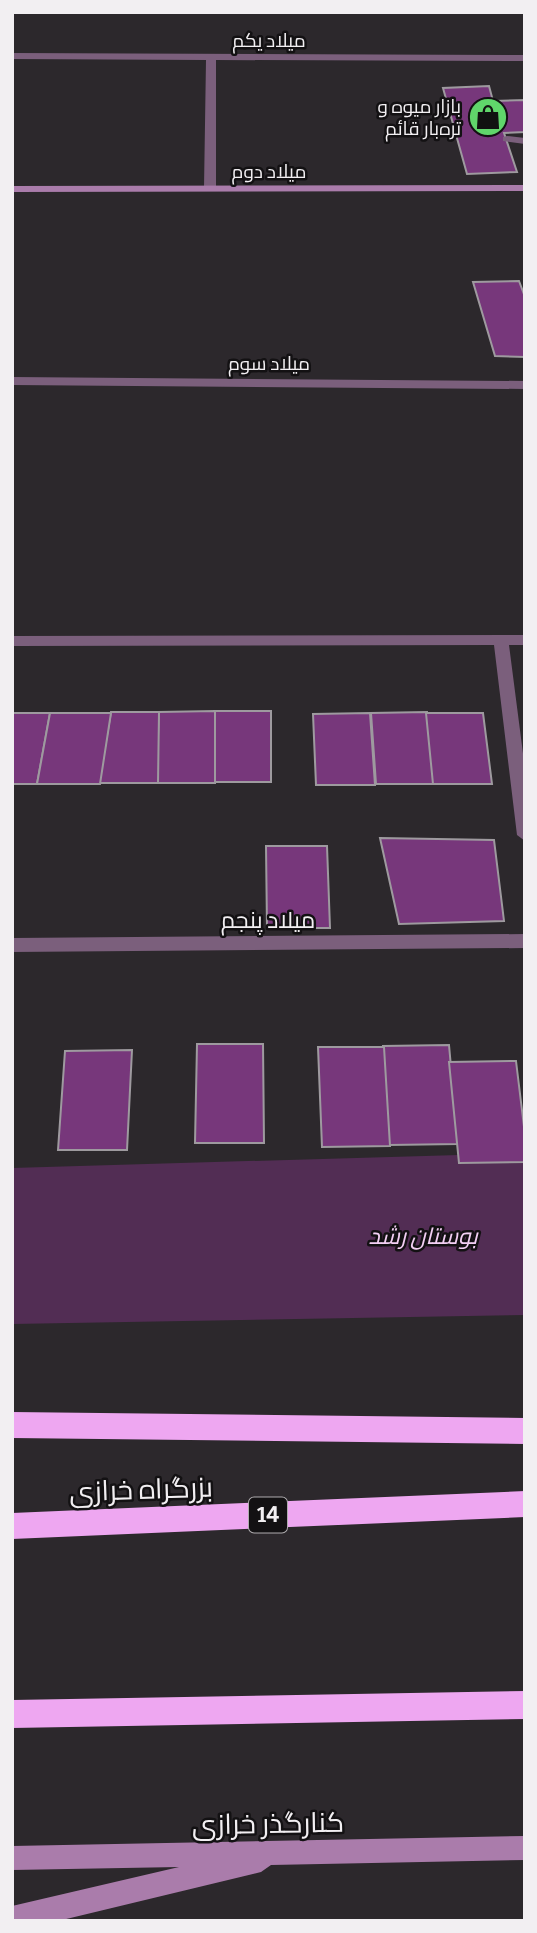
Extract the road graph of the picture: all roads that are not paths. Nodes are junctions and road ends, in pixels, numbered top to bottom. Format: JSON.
{"nodes":[{"id":1,"x":12,"y":56,"type":"edge"},
{"id":2,"x":211,"y":57,"type":"junction"},
{"id":3,"x":525,"y":58,"type":"edge"},
{"id":4,"x":507,"y":139,"type":"dead end"},
{"id":5,"x":525,"y":141,"type":"edge"},
{"id":6,"x":210,"y":188,"type":"junction"},
{"id":7,"x":525,"y":188,"type":"edge"},
{"id":8,"x":12,"y":189,"type":"edge"},
{"id":9,"x":12,"y":381,"type":"edge"},
{"id":10,"x":525,"y":385,"type":"edge"},
{"id":11,"x":525,"y":640,"type":"edge"},
{"id":12,"x":12,"y":641,"type":"edge"},
{"id":13,"x":501,"y":641,"type":"junction"},
{"id":14,"x":525,"y":835,"type":"edge"},
{"id":15,"x":525,"y":941,"type":"edge"},
{"id":16,"x":12,"y":945,"type":"edge"},
{"id":17,"x":12,"y":1425,"type":"edge"},
{"id":18,"x":525,"y":1431,"type":"edge"},
{"id":19,"x":525,"y":1504,"type":"edge"},
{"id":20,"x":12,"y":1526,"type":"edge"},
{"id":21,"x":525,"y":1705,"type":"edge"},
{"id":22,"x":12,"y":1714,"type":"edge"},
{"id":23,"x":525,"y":1847,"type":"edge"},
{"id":24,"x":297,"y":1852,"type":"junction"},
{"id":25,"x":12,"y":1858,"type":"edge"},
{"id":26,"x":12,"y":1919,"type":"edge"}],
"edges":[{"from":1,"to":2,"type":"street","name":"میلاد یکم"},
{"from":2,"to":3,"type":"street","name":"میلاد یکم"},
{"from":2,"to":6,"type":"street"},
{"from":4,"to":5,"type":"street"},
{"from":6,"to":7,"type":"street","name":"میلاد دوم"},
{"from":6,"to":8,"type":"street","name":"میلاد دوم"},
{"from":9,"to":10,"type":"street","name":"میلاد سوم"},
{"from":11,"to":13,"type":"street"},
{"from":12,"to":13,"type":"street"},
{"from":13,"to":14,"type":"street"},
{"from":15,"to":16,"type":"street","name":"میلاد پنجم"},
{"from":17,"to":18,"type":"highway"},
{"from":19,"to":20,"type":"highway","name":"بزرگراه خرازی","number":"14"},
{"from":21,"to":22,"type":"highway"},
{"from":23,"to":24,"type":"street","name":"کنارگذر خرازی"},
{"from":24,"to":25,"type":"street","name":"کنارگذر خرازی"},
{"from":24,"to":26,"type":"street"}]}
